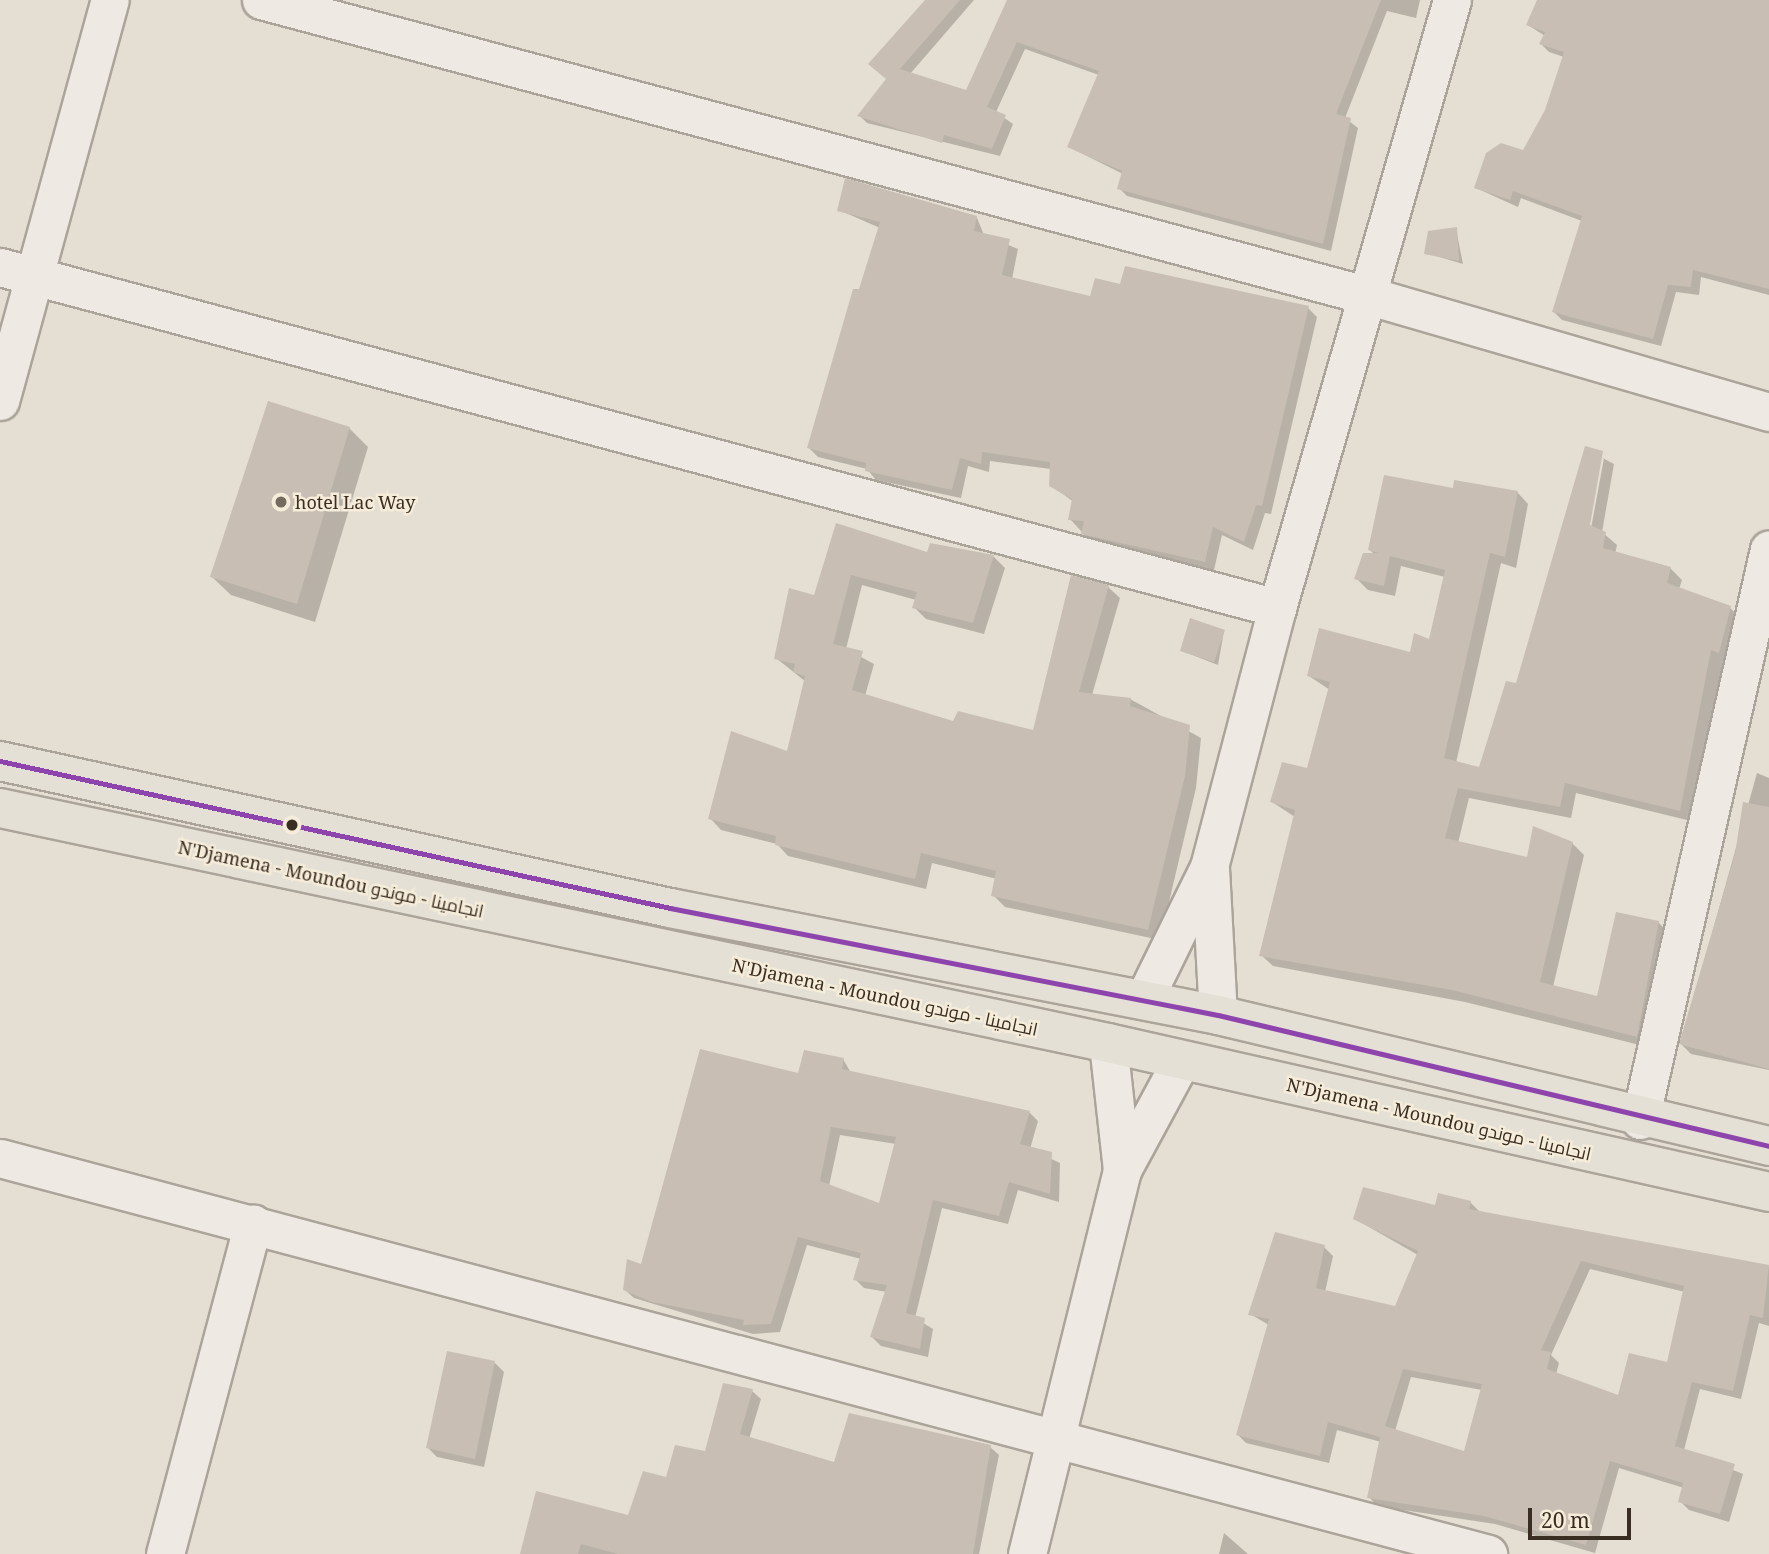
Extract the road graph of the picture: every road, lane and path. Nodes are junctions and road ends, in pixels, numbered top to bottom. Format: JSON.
{"nodes":[{"id":1,"x":110,"y":0,"type":"edge"},
{"id":2,"x":261,"y":0,"type":"edge"},
{"id":3,"x":1452,"y":0,"type":"edge"},
{"id":4,"x":16,"y":271,"type":"edge"},
{"id":5,"x":1366,"y":295,"type":"junction"},
{"id":6,"x":0,"y":401,"type":"edge"},
{"id":7,"x":1769,"y":412,"type":"edge"},
{"id":8,"x":1769,"y":549,"type":"edge"},
{"id":9,"x":1277,"y":608,"type":"junction"},
{"id":10,"x":0,"y":761,"type":"edge"},
{"id":11,"x":0,"y":808,"type":"edge"},
{"id":12,"x":1209,"y":867,"type":"junction"},
{"id":13,"x":1144,"y":999,"type":"junction"},
{"id":14,"x":1217,"y":1014,"type":"junction"},
{"id":15,"x":1108,"y":1043,"type":"junction"},
{"id":16,"x":1181,"y":1061,"type":"junction"},
{"id":17,"x":1640,"y":1119,"type":"junction"},
{"id":18,"x":1769,"y":1146,"type":"edge"},
{"id":19,"x":0,"y":1158,"type":"edge"},
{"id":20,"x":1122,"y":1170,"type":"junction"},
{"id":21,"x":1769,"y":1192,"type":"edge"},
{"id":22,"x":253,"y":1224,"type":"junction"},
{"id":23,"x":1057,"y":1437,"type":"junction"},
{"id":24,"x":165,"y":1554,"type":"edge"},
{"id":25,"x":1027,"y":1554,"type":"edge"},
{"id":26,"x":1488,"y":1554,"type":"edge"}],
"edges":[{"from":1,"to":4,"type":"street"},
{"from":2,"to":5,"type":"street"},
{"from":3,"to":5,"type":"street"},
{"from":4,"to":6,"type":"street"},
{"from":4,"to":9,"type":"street"},
{"from":5,"to":7,"type":"street"},
{"from":5,"to":9,"type":"street"},
{"from":8,"to":17,"type":"street"},
{"from":9,"to":12,"type":"street"},
{"from":10,"to":13,"type":"main road"},
{"from":11,"to":15,"type":"main road","name":"N'Djamena - Moundou انجامينا - موندو"},
{"from":12,"to":13,"type":"street"},
{"from":12,"to":14,"type":"street"},
{"from":13,"to":14,"type":"main road"},
{"from":14,"to":17,"type":"main road"},
{"from":15,"to":16,"type":"main road","name":"N'Djamena - Moundou انجامينا - موندو"},
{"from":15,"to":20,"type":"street"},
{"from":16,"to":20,"type":"street"},
{"from":16,"to":21,"type":"main road","name":"N'Djamena - Moundou انجامينا - موندو"},
{"from":17,"to":18,"type":"main road"},
{"from":19,"to":22,"type":"street"},
{"from":20,"to":23,"type":"street"},
{"from":22,"to":23,"type":"street"},
{"from":22,"to":24,"type":"street"},
{"from":23,"to":25,"type":"street"},
{"from":23,"to":26,"type":"street"}]}
